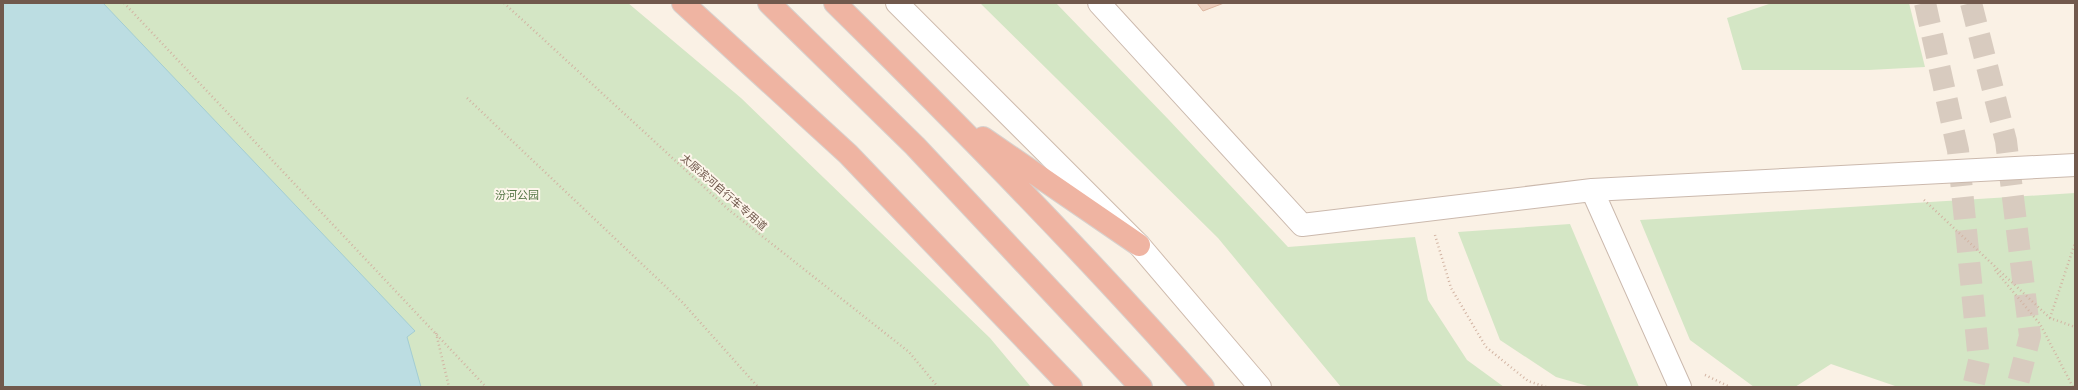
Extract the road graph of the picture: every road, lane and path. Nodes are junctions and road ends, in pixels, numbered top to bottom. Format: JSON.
{"nodes":[{"id":1,"x":124,"y":3,"type":"edge"},
{"id":2,"x":504,"y":3,"type":"edge"},
{"id":3,"x":683,"y":3,"type":"edge"},
{"id":4,"x":769,"y":3,"type":"edge"},
{"id":5,"x":835,"y":3,"type":"edge"},
{"id":6,"x":897,"y":3,"type":"edge"},
{"id":7,"x":1099,"y":3,"type":"edge"},
{"id":8,"x":467,"y":98,"type":"dead end"},
{"id":9,"x":948,"y":114,"type":"junction"},
{"id":10,"x":2075,"y":165,"type":"edge"},
{"id":11,"x":1898,"y":174,"type":"junction"},
{"id":12,"x":1592,"y":190,"type":"junction"},
{"id":13,"x":1427,"y":210,"type":"junction"},
{"id":14,"x":2075,"y":243,"type":"edge"},
{"id":15,"x":1139,"y":245,"type":"junction"},
{"id":16,"x":1990,"y":263,"type":"junction"},
{"id":17,"x":2050,"y":318,"type":"junction"},
{"id":18,"x":2075,"y":327,"type":"edge"},
{"id":19,"x":436,"y":333,"type":"junction"},
{"id":20,"x":449,"y":387,"type":"edge"},
{"id":21,"x":486,"y":387,"type":"edge"},
{"id":22,"x":758,"y":387,"type":"edge"},
{"id":23,"x":938,"y":387,"type":"edge"},
{"id":24,"x":1071,"y":387,"type":"edge"},
{"id":25,"x":1142,"y":387,"type":"edge"},
{"id":26,"x":1202,"y":387,"type":"edge"},
{"id":27,"x":1260,"y":387,"type":"edge"},
{"id":28,"x":1546,"y":387,"type":"edge"},
{"id":29,"x":1680,"y":387,"type":"edge"},
{"id":30,"x":2073,"y":387,"type":"edge"}],
"edges":[{"from":1,"to":19,"type":"path"},
{"from":2,"to":23,"type":"path","name":"太原滨河自行车专用道"},
{"from":3,"to":24,"type":"highway"},
{"from":4,"to":25,"type":"highway"},
{"from":5,"to":9,"type":"highway"},
{"from":6,"to":15,"type":"street"},
{"from":7,"to":13,"type":"street"},
{"from":8,"to":22,"type":"path"},
{"from":9,"to":15,"type":"highway"},
{"from":9,"to":26,"type":"highway"},
{"from":10,"to":11,"type":"street"},
{"from":11,"to":12,"type":"street"},
{"from":11,"to":16,"type":"path"},
{"from":12,"to":13,"type":"street"},
{"from":12,"to":29,"type":"street"},
{"from":13,"to":28,"type":"path"},
{"from":14,"to":17,"type":"path"},
{"from":15,"to":27,"type":"street"},
{"from":16,"to":17,"type":"path"},
{"from":16,"to":30,"type":"path"},
{"from":17,"to":18,"type":"path"},
{"from":19,"to":20,"type":"path"},
{"from":19,"to":21,"type":"path"}]}
